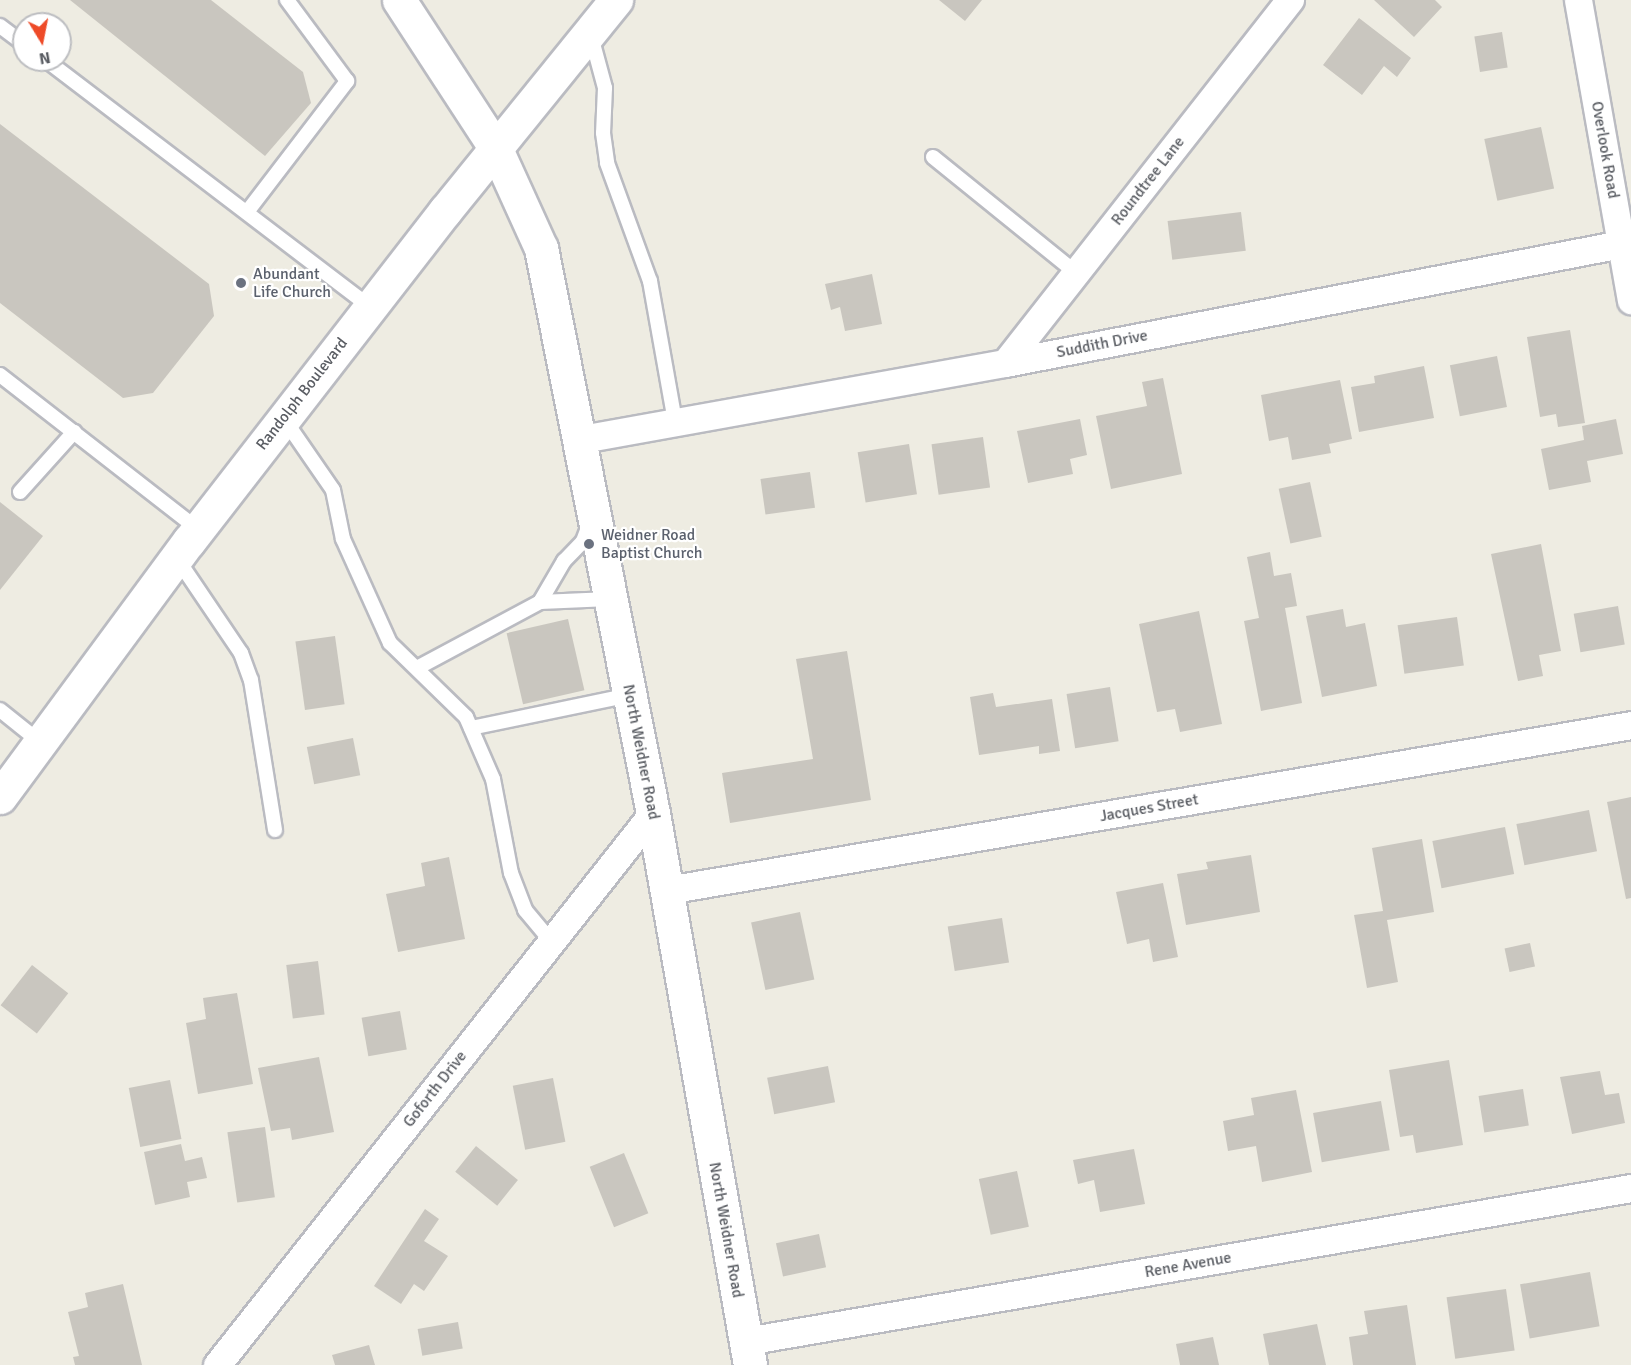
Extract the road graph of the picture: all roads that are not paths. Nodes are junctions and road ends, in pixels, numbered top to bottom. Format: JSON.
{"nodes":[{"id":1,"x":288,"y":0,"type":"edge"},
{"id":2,"x":399,"y":0,"type":"edge"},
{"id":3,"x":616,"y":0,"type":"edge"},
{"id":4,"x":1290,"y":0,"type":"edge"},
{"id":5,"x":1578,"y":0,"type":"edge"},
{"id":6,"x":590,"y":33,"type":"junction"},
{"id":7,"x":62,"y":72,"type":"edge"},
{"id":8,"x":496,"y":149,"type":"junction"},
{"id":9,"x":933,"y":157,"type":"dead end"},
{"id":10,"x":247,"y":212,"type":"junction"},
{"id":11,"x":1621,"y":244,"type":"junction"},
{"id":12,"x":1076,"y":273,"type":"junction"},
{"id":13,"x":1631,"y":300,"type":"edge"},
{"id":14,"x":370,"y":307,"type":"junction"},
{"id":15,"x":1005,"y":363,"type":"junction"},
{"id":16,"x":0,"y":375,"type":"edge"},
{"id":17,"x":284,"y":419,"type":"junction"},
{"id":18,"x":675,"y":422,"type":"junction"},
{"id":19,"x":74,"y":432,"type":"junction"},
{"id":20,"x":582,"y":439,"type":"junction"},
{"id":21,"x":20,"y":492,"type":"dead end"},
{"id":22,"x":595,"y":509,"type":"junction"},
{"id":23,"x":198,"y":529,"type":"junction"},
{"id":24,"x":176,"y":557,"type":"junction"},
{"id":25,"x":612,"y":599,"type":"junction"},
{"id":26,"x":540,"y":602,"type":"junction"},
{"id":27,"x":417,"y":668,"type":"junction"},
{"id":28,"x":631,"y":695,"type":"junction"},
{"id":29,"x":0,"y":710,"type":"edge"},
{"id":30,"x":1631,"y":725,"type":"edge"},
{"id":31,"x":471,"y":729,"type":"junction"},
{"id":32,"x":40,"y":742,"type":"junction"},
{"id":33,"x":0,"y":797,"type":"edge"},
{"id":34,"x":653,"y":813,"type":"junction"},
{"id":35,"x":275,"y":830,"type":"dead end"},
{"id":36,"x":667,"y":890,"type":"junction"},
{"id":37,"x":551,"y":941,"type":"junction"},
{"id":38,"x":1631,"y":1188,"type":"edge"},
{"id":39,"x":748,"y":1353,"type":"edge"},
{"id":40,"x":217,"y":1365,"type":"edge"}],
"edges":[{"from":1,"to":10,"type":"lane"},
{"from":2,"to":8,"type":"main road","name":"North Weidner Road"},
{"from":3,"to":6,"type":"main road","name":"Randolph Boulevard"},
{"from":4,"to":12,"type":"street","name":"Roundtree Lane"},
{"from":5,"to":11,"type":"street","name":"Overlook Road"},
{"from":6,"to":8,"type":"main road","name":"Randolph Boulevard"},
{"from":6,"to":18,"type":"lane"},
{"from":7,"to":10,"type":"lane"},
{"from":8,"to":14,"type":"main road","name":"Randolph Boulevard"},
{"from":8,"to":20,"type":"main road","name":"North Weidner Road"},
{"from":9,"to":12,"type":"lane"},
{"from":10,"to":14,"type":"lane"},
{"from":11,"to":13,"type":"street","name":"Overlook Road"},
{"from":11,"to":15,"type":"street","name":"Suddith Drive"},
{"from":12,"to":15,"type":"street","name":"Roundtree Lane"},
{"from":14,"to":17,"type":"main road","name":"Randolph Boulevard"},
{"from":15,"to":18,"type":"street","name":"Suddith Drive"},
{"from":16,"to":19,"type":"lane"},
{"from":17,"to":23,"type":"main road","name":"Randolph Boulevard"},
{"from":17,"to":27,"type":"lane"},
{"from":18,"to":20,"type":"street","name":"Suddith Drive"},
{"from":19,"to":21,"type":"lane"},
{"from":19,"to":23,"type":"lane"},
{"from":20,"to":22,"type":"main road","name":"North Weidner Road"},
{"from":22,"to":25,"type":"main road","name":"North Weidner Road"},
{"from":22,"to":26,"type":"lane"},
{"from":23,"to":24,"type":"main road","name":"Randolph Boulevard"},
{"from":24,"to":32,"type":"main road","name":"Randolph Boulevard"},
{"from":24,"to":35,"type":"lane"},
{"from":25,"to":26,"type":"lane"},
{"from":25,"to":28,"type":"main road","name":"North Weidner Road"},
{"from":26,"to":27,"type":"lane"},
{"from":27,"to":31,"type":"lane"},
{"from":28,"to":31,"type":"lane"},
{"from":28,"to":34,"type":"main road","name":"North Weidner Road"},
{"from":29,"to":32,"type":"lane"},
{"from":30,"to":36,"type":"street","name":"Jacques Street"},
{"from":31,"to":37,"type":"lane"},
{"from":32,"to":33,"type":"main road","name":"Randolph Boulevard"},
{"from":34,"to":36,"type":"main road","name":"North Weidner Road"},
{"from":34,"to":37,"type":"street","name":"Goforth Drive"},
{"from":36,"to":39,"type":"main road","name":"North Weidner Road"},
{"from":37,"to":40,"type":"street","name":"Goforth Drive"},
{"from":38,"to":39,"type":"street","name":"Rene Avenue"}]}
